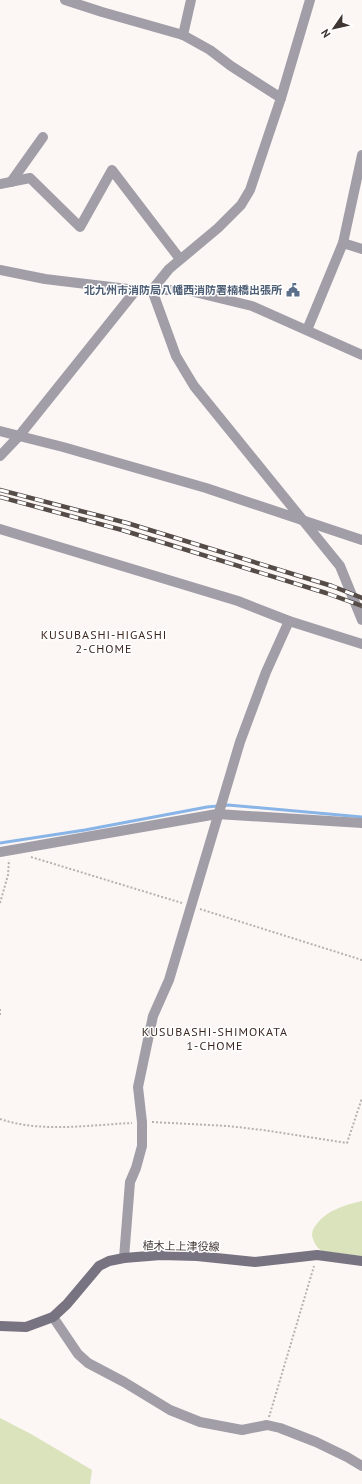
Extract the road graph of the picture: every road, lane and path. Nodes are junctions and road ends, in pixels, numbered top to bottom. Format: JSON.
{"nodes":[{"id":1,"x":65,"y":0,"type":"edge"},
{"id":2,"x":191,"y":0,"type":"edge"},
{"id":3,"x":310,"y":0,"type":"edge"},
{"id":4,"x":182,"y":35,"type":"junction"},
{"id":5,"x":281,"y":98,"type":"junction"},
{"id":6,"x":43,"y":137,"type":"dead end"},
{"id":7,"x":362,"y":155,"type":"edge"},
{"id":8,"x":10,"y":182,"type":"junction"},
{"id":9,"x":0,"y":184,"type":"edge"},
{"id":10,"x":343,"y":244,"type":"junction"},
{"id":11,"x":362,"y":249,"type":"edge"},
{"id":12,"x":180,"y":259,"type":"junction"},
{"id":13,"x":0,"y":270,"type":"edge"},
{"id":14,"x":136,"y":290,"type":"junction"},
{"id":15,"x":152,"y":290,"type":"junction"},
{"id":16,"x":307,"y":330,"type":"junction"},
{"id":17,"x":361,"y":353,"type":"edge"},
{"id":18,"x":0,"y":431,"type":"edge"},
{"id":19,"x":19,"y":436,"type":"junction"},
{"id":20,"x":0,"y":456,"type":"edge"},
{"id":21,"x":301,"y":519,"type":"junction"},
{"id":22,"x":0,"y":529,"type":"edge"},
{"id":23,"x":362,"y":540,"type":"edge"},
{"id":24,"x":362,"y":620,"type":"edge"},
{"id":25,"x":289,"y":621,"type":"junction"},
{"id":26,"x":362,"y":644,"type":"edge"},
{"id":27,"x":217,"y":814,"type":"junction"},
{"id":28,"x":362,"y":823,"type":"edge"},
{"id":29,"x":5,"y":851,"type":"edge"},
{"id":30,"x":31,"y":857,"type":"dead end"},
{"id":31,"x":0,"y":903,"type":"edge"},
{"id":32,"x":190,"y":906,"type":"junction"},
{"id":33,"x":362,"y":960,"type":"edge"},
{"id":34,"x":0,"y":1009,"type":"edge"},
{"id":35,"x":0,"y":1016,"type":"edge"},
{"id":36,"x":362,"y":1098,"type":"edge"},
{"id":37,"x":0,"y":1119,"type":"edge"},
{"id":38,"x":142,"y":1122,"type":"junction"},
{"id":39,"x":317,"y":1256,"type":"junction"},
{"id":40,"x":124,"y":1258,"type":"junction"},
{"id":41,"x":362,"y":1261,"type":"edge"},
{"id":42,"x":53,"y":1317,"type":"junction"},
{"id":43,"x":0,"y":1326,"type":"edge"},
{"id":44,"x":267,"y":1425,"type":"junction"},
{"id":45,"x":362,"y":1466,"type":"edge"}],
"edges":[{"from":1,"to":4,"type":"street"},
{"from":2,"to":4,"type":"street"},
{"from":3,"to":5,"type":"street"},
{"from":4,"to":5,"type":"street"},
{"from":5,"to":12,"type":"street"},
{"from":6,"to":8,"type":"street"},
{"from":7,"to":10,"type":"street"},
{"from":8,"to":9,"type":"street"},
{"from":8,"to":12,"type":"street"},
{"from":10,"to":11,"type":"street"},
{"from":10,"to":16,"type":"street"},
{"from":12,"to":15,"type":"street"},
{"from":13,"to":14,"type":"street"},
{"from":14,"to":15,"type":"street"},
{"from":14,"to":19,"type":"street"},
{"from":15,"to":16,"type":"street"},
{"from":15,"to":21,"type":"street"},
{"from":16,"to":17,"type":"street"},
{"from":18,"to":19,"type":"street"},
{"from":19,"to":20,"type":"street"},
{"from":19,"to":21,"type":"street"},
{"from":21,"to":23,"type":"street"},
{"from":21,"to":24,"type":"street"},
{"from":22,"to":25,"type":"street"},
{"from":25,"to":26,"type":"street"},
{"from":25,"to":27,"type":"street"},
{"from":27,"to":28,"type":"street"},
{"from":27,"to":29,"type":"street"},
{"from":27,"to":32,"type":"street"},
{"from":29,"to":31,"type":"path"},
{"from":30,"to":32,"type":"path"},
{"from":32,"to":33,"type":"path"},
{"from":32,"to":38,"type":"street"},
{"from":34,"to":35,"type":"path"},
{"from":36,"to":38,"type":"path"},
{"from":37,"to":38,"type":"path"},
{"from":38,"to":40,"type":"street"},
{"from":39,"to":40,"type":"main road","name":"植木上上津役線"},
{"from":39,"to":41,"type":"main road","name":"植木上上津役線"},
{"from":39,"to":44,"type":"path"},
{"from":40,"to":42,"type":"main road","name":"植木上上津役線"},
{"from":42,"to":43,"type":"main road","name":"植木上上津役線"},
{"from":42,"to":44,"type":"street"},
{"from":44,"to":45,"type":"street"}]}
